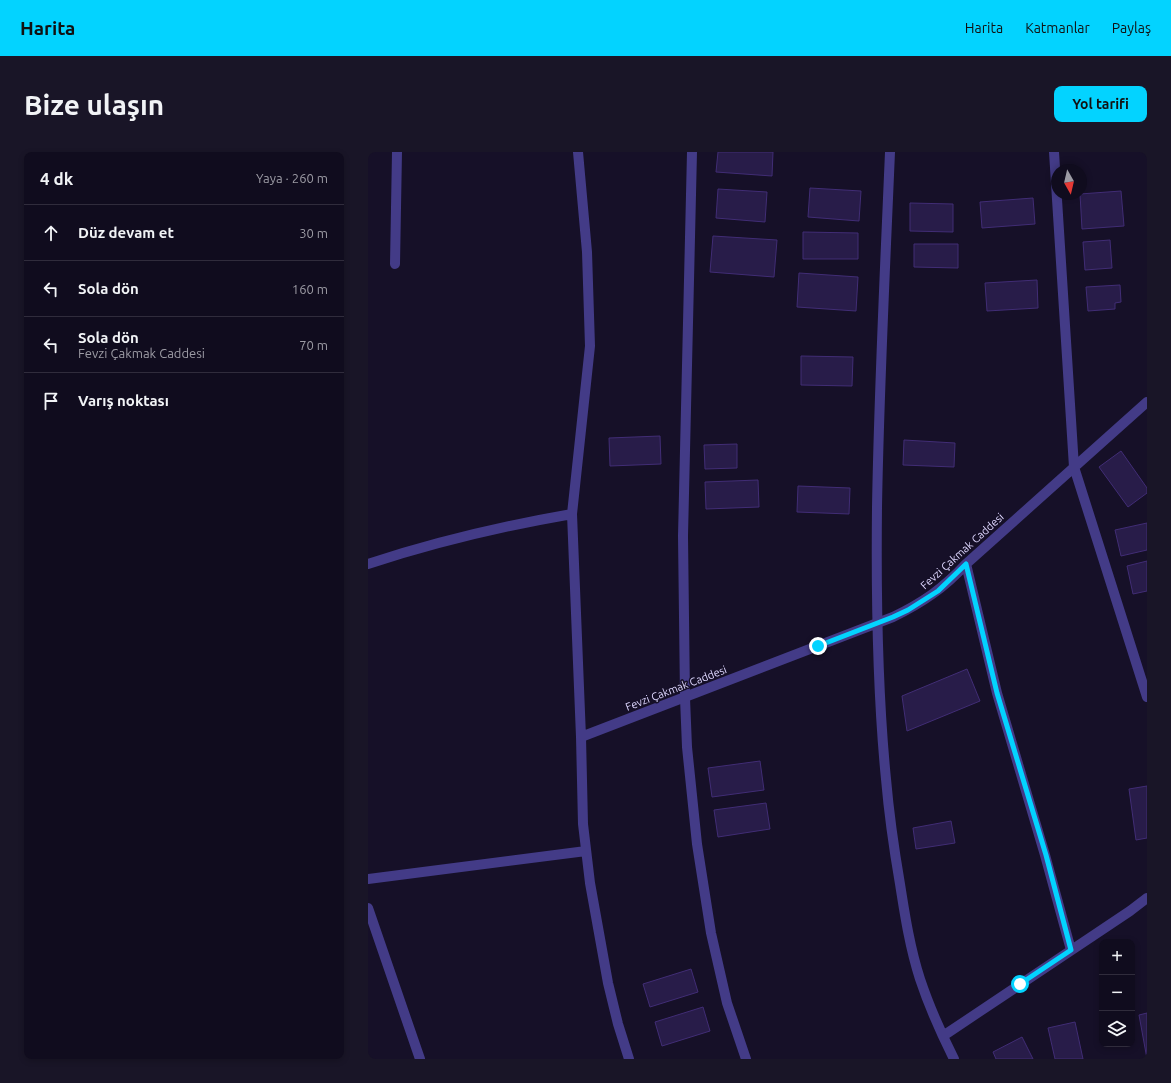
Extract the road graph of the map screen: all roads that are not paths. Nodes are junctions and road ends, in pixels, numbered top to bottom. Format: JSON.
{"nodes":[{"id":1,"x":397,"y":152,"type":"edge"},
{"id":2,"x":578,"y":152,"type":"edge"},
{"id":3,"x":692,"y":152,"type":"edge"},
{"id":4,"x":890,"y":152,"type":"edge"},
{"id":5,"x":1054,"y":152,"type":"edge"},
{"id":6,"x":395,"y":264,"type":"dead end"},
{"id":7,"x":1147,"y":402,"type":"edge"},
{"id":8,"x":1074,"y":467,"type":"junction"},
{"id":9,"x":572,"y":514,"type":"junction"},
{"id":10,"x":368,"y":564,"type":"edge"},
{"id":11,"x":966,"y":564,"type":"junction"},
{"id":12,"x":877,"y":623,"type":"junction"},
{"id":13,"x":685,"y":698,"type":"junction"},
{"id":14,"x":1147,"y":698,"type":"edge"},
{"id":15,"x":581,"y":737,"type":"junction"},
{"id":16,"x":586,"y":851,"type":"junction"},
{"id":17,"x":368,"y":879,"type":"edge"},
{"id":18,"x":1147,"y":898,"type":"edge"},
{"id":19,"x":368,"y":908,"type":"edge"},
{"id":20,"x":1071,"y":950,"type":"junction"},
{"id":21,"x":943,"y":1036,"type":"junction"},
{"id":22,"x":420,"y":1059,"type":"edge"},
{"id":23,"x":629,"y":1059,"type":"edge"},
{"id":24,"x":746,"y":1059,"type":"edge"},
{"id":25,"x":954,"y":1059,"type":"edge"}],
"edges":[{"from":1,"to":6,"type":"street"},
{"from":2,"to":9,"type":"street"},
{"from":3,"to":13,"type":"street"},
{"from":4,"to":12,"type":"street"},
{"from":5,"to":8,"type":"street"},
{"from":7,"to":8,"type":"street","name":"Fevzi Çakmak Caddesi"},
{"from":8,"to":11,"type":"street","name":"Fevzi Çakmak Caddesi"},
{"from":8,"to":14,"type":"street"},
{"from":9,"to":10,"type":"street"},
{"from":9,"to":15,"type":"street"},
{"from":11,"to":12,"type":"street","name":"Fevzi Çakmak Caddesi"},
{"from":11,"to":20,"type":"street"},
{"from":12,"to":13,"type":"street","name":"Fevzi Çakmak Caddesi"},
{"from":12,"to":21,"type":"street"},
{"from":13,"to":15,"type":"street","name":"Fevzi Çakmak Caddesi"},
{"from":13,"to":24,"type":"street"},
{"from":15,"to":16,"type":"street"},
{"from":16,"to":17,"type":"street"},
{"from":16,"to":23,"type":"street"},
{"from":18,"to":20,"type":"street"},
{"from":19,"to":22,"type":"street"},
{"from":20,"to":21,"type":"street"},
{"from":21,"to":25,"type":"street"}]}
